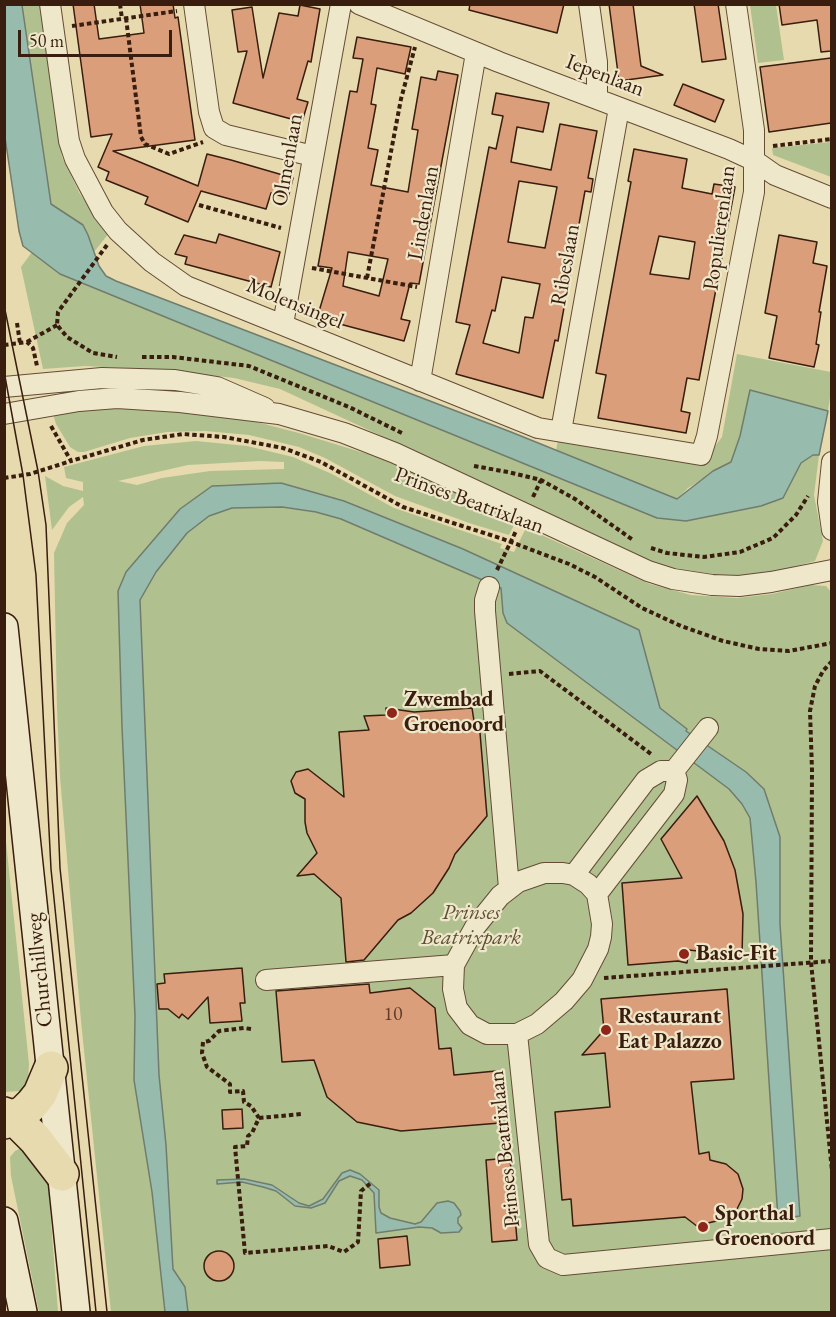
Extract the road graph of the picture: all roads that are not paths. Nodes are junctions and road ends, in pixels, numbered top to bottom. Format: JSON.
{"nodes":[{"id":1,"x":50,"y":4,"type":"edge"},
{"id":2,"x":341,"y":4,"type":"edge"},
{"id":3,"x":359,"y":4,"type":"edge"},
{"id":4,"x":589,"y":4,"type":"edge"},
{"id":5,"x":736,"y":4,"type":"edge"},
{"id":6,"x":195,"y":7,"type":"edge"},
{"id":7,"x":476,"y":52,"type":"junction"},
{"id":8,"x":597,"y":99,"type":"junction"},
{"id":9,"x":620,"y":108,"type":"junction"},
{"id":10,"x":754,"y":155,"type":"junction"},
{"id":11,"x":313,"y":156,"type":"junction"},
{"id":12,"x":831,"y":198,"type":"edge"},
{"id":13,"x":283,"y":324,"type":"junction"},
{"id":14,"x":420,"y":381,"type":"junction"},
{"id":15,"x":4,"y":387,"type":"edge"},
{"id":16,"x":4,"y":414,"type":"edge"},
{"id":17,"x":279,"y":414,"type":"junction"},
{"id":18,"x":561,"y":431,"type":"junction"},
{"id":19,"x":701,"y":455,"type":"joint"},
{"id":20,"x":831,"y":462,"type":"edge"},
{"id":21,"x":831,"y":530,"type":"edge"},
{"id":22,"x":831,"y":570,"type":"edge"},
{"id":23,"x":489,"y":587,"type":"dead end"},
{"id":24,"x":4,"y":627,"type":"edge"},
{"id":25,"x":708,"y":728,"type":"dead end"},
{"id":26,"x":678,"y":767,"type":"junction"},
{"id":27,"x":574,"y":875,"type":"junction"},
{"id":28,"x":509,"y":888,"type":"junction"},
{"id":29,"x":597,"y":894,"type":"junction"},
{"id":30,"x":454,"y":965,"type":"junction"},
{"id":31,"x":266,"y":980,"type":"dead end"},
{"id":32,"x":517,"y":1034,"type":"junction"},
{"id":33,"x":51,"y":1068,"type":"junction"},
{"id":34,"x":8,"y":1118,"type":"edge"},
{"id":35,"x":62,"y":1174,"type":"junction"},
{"id":36,"x":4,"y":1221,"type":"edge"},
{"id":37,"x":831,"y":1239,"type":"edge"},
{"id":38,"x":24,"y":1312,"type":"edge"},
{"id":39,"x":76,"y":1312,"type":"edge"}],
"edges":[{"from":1,"to":13,"type":"street","name":"Molensingel"},
{"from":2,"to":11,"type":"street","name":"Olmenlaan"},
{"from":3,"to":7,"type":"street","name":"Iepenlaan"},
{"from":4,"to":8,"type":"street"},
{"from":5,"to":10,"type":"street","name":"Populierenlaan"},
{"from":6,"to":11,"type":"street"},
{"from":7,"to":8,"type":"street","name":"Iepenlaan"},
{"from":7,"to":14,"type":"street","name":"Lindenlaan"},
{"from":8,"to":9,"type":"street","name":"Iepenlaan"},
{"from":9,"to":10,"type":"street","name":"Iepenlaan"},
{"from":9,"to":18,"type":"street","name":"Ribeslaan"},
{"from":10,"to":12,"type":"street","name":"Iepenlaan"},
{"from":10,"to":19,"type":"street","name":"Populierenlaan"},
{"from":11,"to":13,"type":"street","name":"Olmenlaan"},
{"from":13,"to":14,"type":"street","name":"Molensingel"},
{"from":14,"to":18,"type":"street","name":"Molensingel"},
{"from":15,"to":17,"type":"street","name":"Prinses Beatrixlaan"},
{"from":16,"to":17,"type":"street","name":"Prinses Beatrixlaan"},
{"from":17,"to":22,"type":"street","name":"Prinses Beatrixlaan"},
{"from":18,"to":19,"type":"street","name":"Molensingel"},
{"from":20,"to":21,"type":"street"},
{"from":23,"to":28,"type":"street"},
{"from":24,"to":33,"type":"main road","name":"Churchillweg"},
{"from":25,"to":26,"type":"street"},
{"from":26,"to":27,"type":"street"},
{"from":26,"to":29,"type":"street"},
{"from":27,"to":28,"type":"street"},
{"from":27,"to":29,"type":"street"},
{"from":28,"to":30,"type":"street"},
{"from":29,"to":32,"type":"street"},
{"from":30,"to":31,"type":"street"},
{"from":30,"to":32,"type":"street"},
{"from":32,"to":37,"type":"street","name":"Prinses Beatrixlaan"},
{"from":33,"to":34,"type":"highway"},
{"from":33,"to":35,"type":"main road","name":"Churchillweg"},
{"from":34,"to":35,"type":"highway"},
{"from":35,"to":39,"type":"main road","name":"Churchillweg"},
{"from":36,"to":38,"type":"main road"}]}
